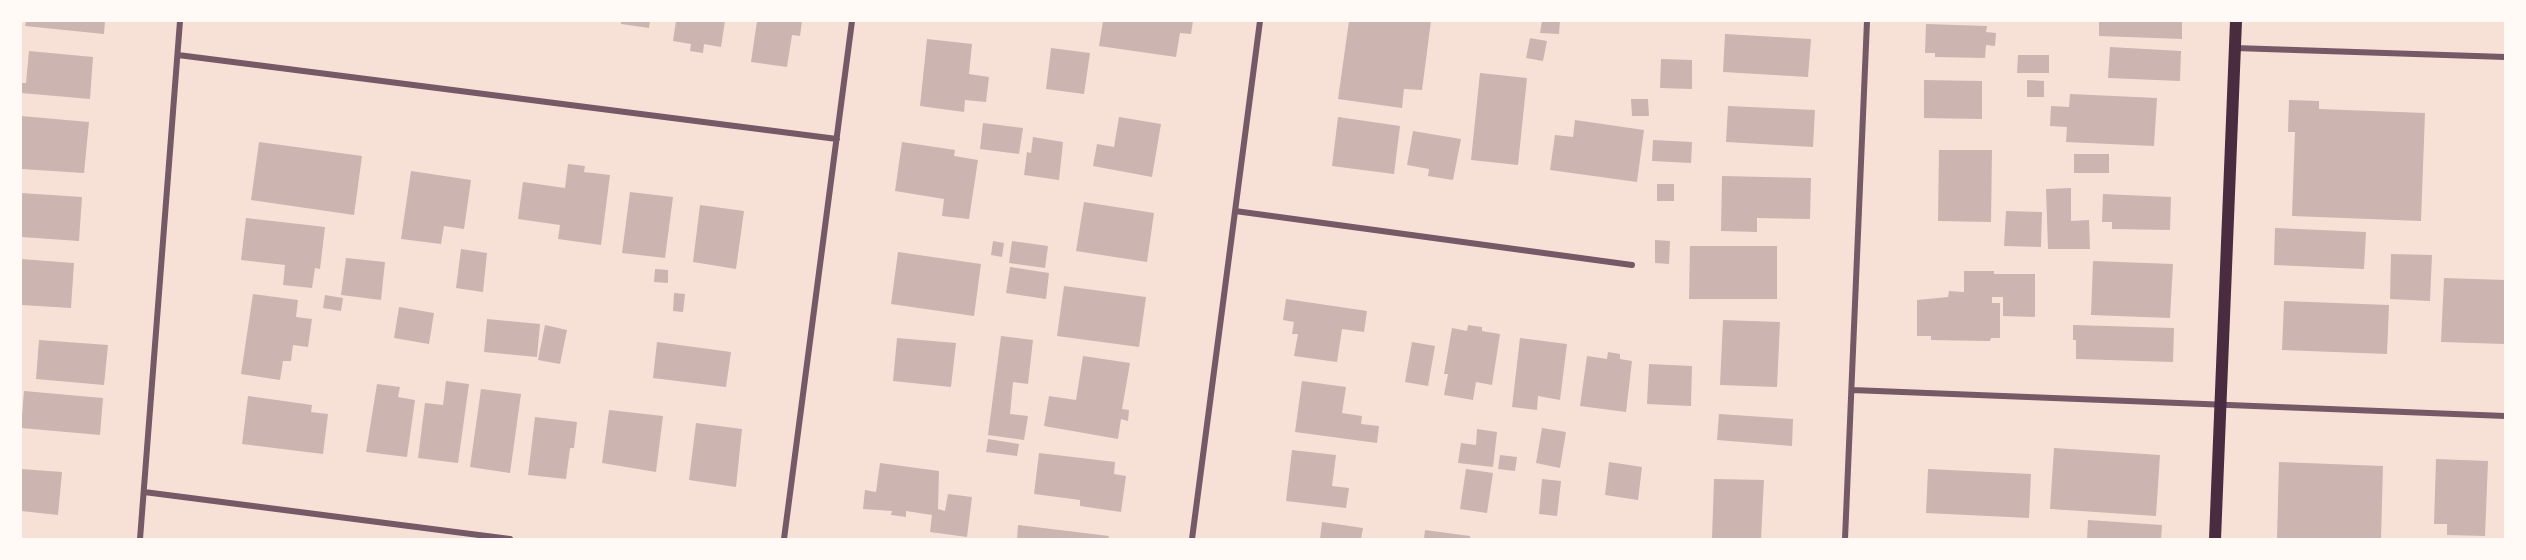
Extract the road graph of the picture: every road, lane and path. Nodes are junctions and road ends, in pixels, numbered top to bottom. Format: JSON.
{"nodes":[{"id":1,"x":180,"y":21,"type":"edge"},
{"id":2,"x":852,"y":21,"type":"edge"},
{"id":3,"x":1260,"y":21,"type":"edge"},
{"id":4,"x":1867,"y":21,"type":"edge"},
{"id":5,"x":2236,"y":21,"type":"edge"},
{"id":6,"x":2235,"y":48,"type":"junction"},
{"id":7,"x":178,"y":55,"type":"junction"},
{"id":8,"x":2505,"y":57,"type":"edge"},
{"id":9,"x":837,"y":139,"type":"junction"},
{"id":10,"x":1235,"y":210,"type":"junction"},
{"id":11,"x":1632,"y":265,"type":"dead end"},
{"id":12,"x":1852,"y":390,"type":"junction"},
{"id":13,"x":2220,"y":405,"type":"junction"},
{"id":14,"x":2505,"y":416,"type":"edge"},
{"id":15,"x":144,"y":492,"type":"junction"},
{"id":16,"x":140,"y":539,"type":"edge"},
{"id":17,"x":510,"y":539,"type":"edge"},
{"id":18,"x":784,"y":539,"type":"edge"},
{"id":19,"x":1192,"y":539,"type":"edge"},
{"id":20,"x":1845,"y":539,"type":"edge"},
{"id":21,"x":2215,"y":539,"type":"edge"}],
"edges":[{"from":1,"to":7,"type":"street"},
{"from":2,"to":9,"type":"street"},
{"from":3,"to":10,"type":"street"},
{"from":4,"to":12,"type":"street"},
{"from":5,"to":6,"type":"main road"},
{"from":6,"to":8,"type":"street"},
{"from":6,"to":13,"type":"main road"},
{"from":7,"to":9,"type":"street"},
{"from":7,"to":15,"type":"street"},
{"from":9,"to":18,"type":"street"},
{"from":10,"to":11,"type":"street"},
{"from":10,"to":19,"type":"street"},
{"from":12,"to":13,"type":"street"},
{"from":12,"to":20,"type":"street"},
{"from":13,"to":14,"type":"street"},
{"from":13,"to":21,"type":"main road"},
{"from":15,"to":16,"type":"street"},
{"from":15,"to":17,"type":"street"}]}
